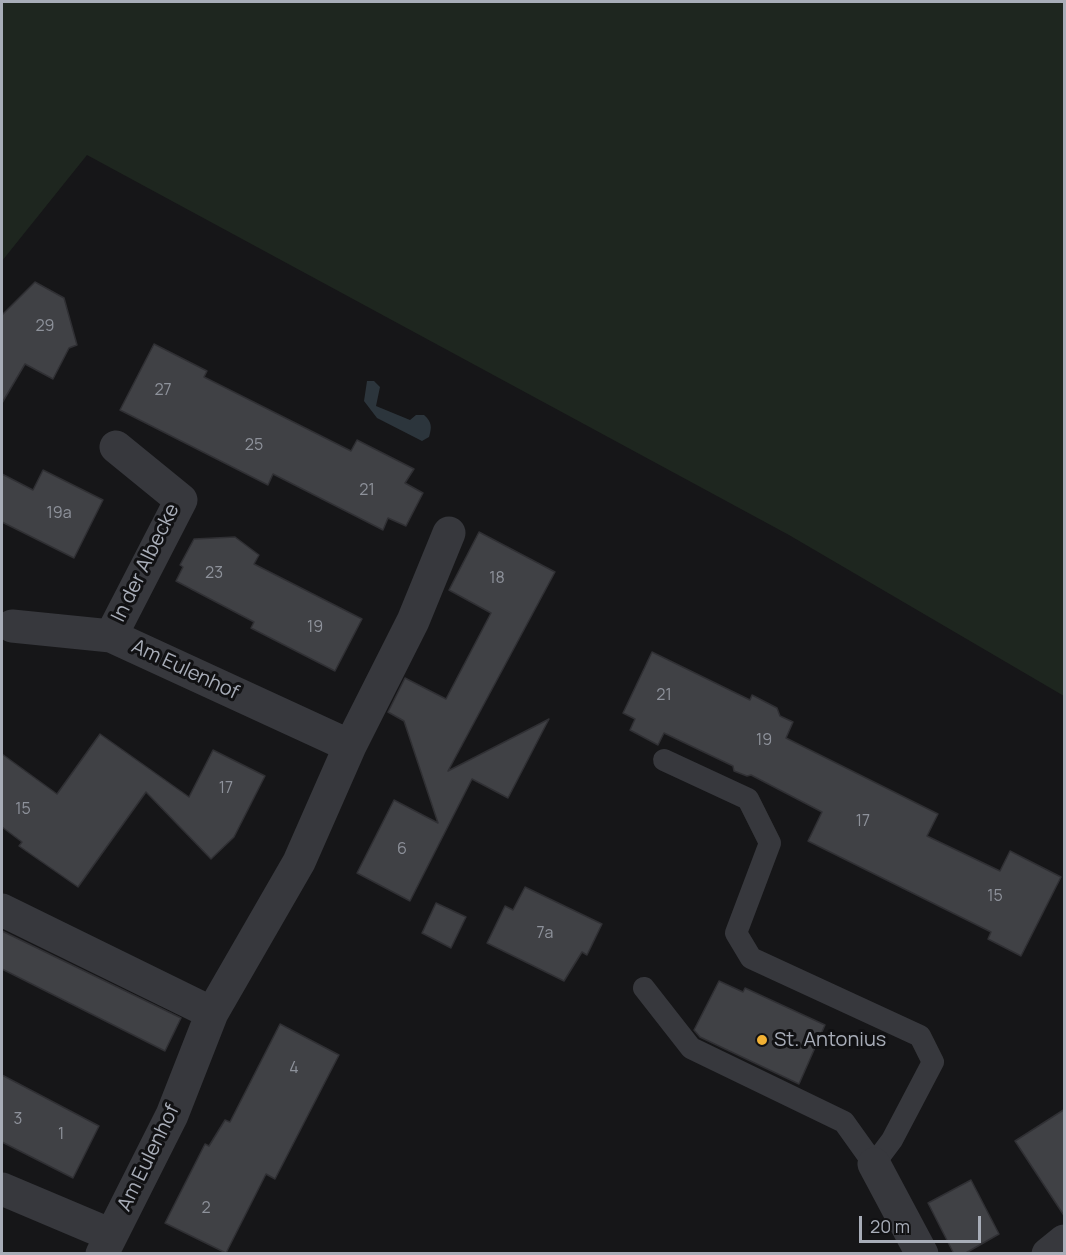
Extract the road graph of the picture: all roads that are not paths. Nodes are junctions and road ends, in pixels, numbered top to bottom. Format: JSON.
{"nodes":[{"id":1,"x":116,"y":447,"type":"dead end"},
{"id":2,"x":449,"y":533,"type":"dead end"},
{"id":3,"x":12,"y":626,"type":"dead end"},
{"id":4,"x":111,"y":636,"type":"junction"},
{"id":5,"x":350,"y":746,"type":"junction"},
{"id":6,"x":664,"y":760,"type":"dead end"},
{"id":7,"x":2,"y":910,"type":"edge"},
{"id":8,"x":644,"y":988,"type":"dead end"},
{"id":9,"x":212,"y":1013,"type":"junction"},
{"id":10,"x":874,"y":1164,"type":"junction"},
{"id":11,"x":2,"y":1189,"type":"edge"},
{"id":12,"x":1065,"y":1240,"type":"edge"},
{"id":13,"x":106,"y":1244,"type":"edge"},
{"id":14,"x":922,"y":1254,"type":"edge"},
{"id":15,"x":1048,"y":1254,"type":"edge"}],
"edges":[{"from":1,"to":4,"type":"street","name":"In der Albecke"},
{"from":2,"to":5,"type":"street","name":"Am Eulenhof"},
{"from":3,"to":4,"type":"street","name":"Am Eulenhof"},
{"from":4,"to":5,"type":"street","name":"Am Eulenhof"},
{"from":5,"to":9,"type":"street","name":"Am Eulenhof"},
{"from":6,"to":10,"type":"lane"},
{"from":7,"to":9,"type":"street"},
{"from":8,"to":10,"type":"lane"},
{"from":9,"to":13,"type":"street","name":"Am Eulenhof"},
{"from":10,"to":14,"type":"street"},
{"from":11,"to":13,"type":"street","name":"Am Eulenhof"},
{"from":12,"to":15,"type":"street"}]}
